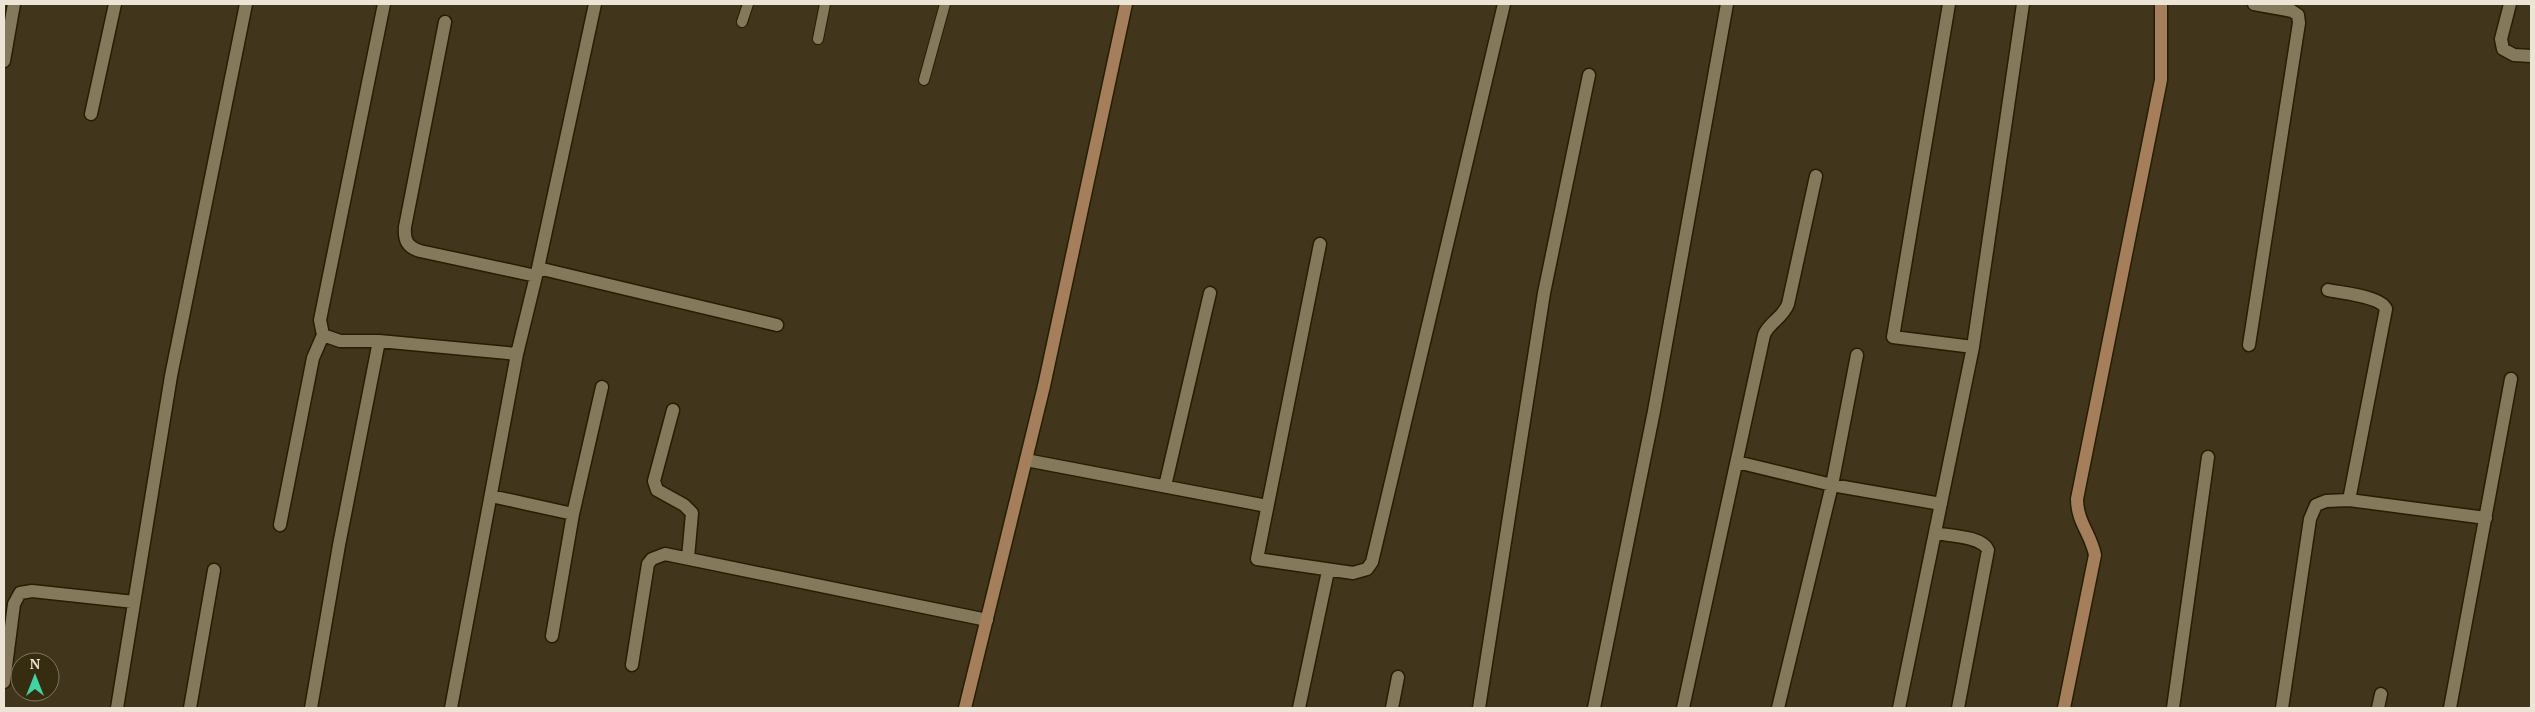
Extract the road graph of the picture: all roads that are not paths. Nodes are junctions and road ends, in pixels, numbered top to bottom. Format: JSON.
{"nodes":[{"id":1,"x":14,"y":4,"type":"edge"},
{"id":2,"x":115,"y":4,"type":"edge"},
{"id":3,"x":246,"y":4,"type":"edge"},
{"id":4,"x":384,"y":4,"type":"edge"},
{"id":5,"x":595,"y":4,"type":"edge"},
{"id":6,"x":748,"y":4,"type":"edge"},
{"id":7,"x":825,"y":4,"type":"edge"},
{"id":8,"x":945,"y":4,"type":"edge"},
{"id":9,"x":1126,"y":4,"type":"edge"},
{"id":10,"x":1504,"y":4,"type":"edge"},
{"id":11,"x":1727,"y":4,"type":"edge"},
{"id":12,"x":1949,"y":4,"type":"edge"},
{"id":13,"x":2024,"y":4,"type":"edge"},
{"id":14,"x":2161,"y":4,"type":"edge"},
{"id":15,"x":2261,"y":4,"type":"edge"},
{"id":16,"x":2510,"y":4,"type":"edge"},
{"id":17,"x":446,"y":22,"type":"dead end"},
{"id":18,"x":742,"y":22,"type":"dead end"},
{"id":19,"x":818,"y":39,"type":"dead end"},
{"id":20,"x":2531,"y":56,"type":"edge"},
{"id":21,"x":4,"y":61,"type":"edge"},
{"id":22,"x":1589,"y":75,"type":"dead end"},
{"id":23,"x":924,"y":80,"type":"dead end"},
{"id":24,"x":91,"y":114,"type":"dead end"},
{"id":25,"x":1816,"y":176,"type":"dead end"},
{"id":26,"x":1320,"y":244,"type":"dead end"},
{"id":27,"x":537,"y":272,"type":"junction"},
{"id":28,"x":2328,"y":290,"type":"dead end"},
{"id":29,"x":1210,"y":293,"type":"dead end"},
{"id":30,"x":777,"y":325,"type":"dead end"},
{"id":31,"x":323,"y":335,"type":"junction"},
{"id":32,"x":379,"y":341,"type":"junction"},
{"id":33,"x":2249,"y":345,"type":"dead end"},
{"id":34,"x":1973,"y":347,"type":"junction"},
{"id":35,"x":517,"y":354,"type":"junction"},
{"id":36,"x":1857,"y":355,"type":"dead end"},
{"id":37,"x":2511,"y":379,"type":"dead end"},
{"id":38,"x":602,"y":387,"type":"dead end"},
{"id":39,"x":673,"y":410,"type":"dead end"},
{"id":40,"x":2208,"y":457,"type":"dead end"},
{"id":41,"x":1026,"y":460,"type":"junction"},
{"id":42,"x":1737,"y":462,"type":"junction"},
{"id":43,"x":1832,"y":485,"type":"junction"},
{"id":44,"x":1165,"y":486,"type":"junction"},
{"id":45,"x":491,"y":496,"type":"junction"},
{"id":46,"x":2348,"y":500,"type":"junction"},
{"id":47,"x":1941,"y":504,"type":"junction"},
{"id":48,"x":1267,"y":506,"type":"junction"},
{"id":49,"x":573,"y":514,"type":"junction"},
{"id":50,"x":2486,"y":518,"type":"junction"},
{"id":51,"x":280,"y":525,"type":"dead end"},
{"id":52,"x":1935,"y":533,"type":"junction"},
{"id":53,"x":688,"y":558,"type":"junction"},
{"id":54,"x":214,"y":570,"type":"dead end"},
{"id":55,"x":1328,"y":571,"type":"junction"},
{"id":56,"x":134,"y":602,"type":"junction"},
{"id":57,"x":987,"y":620,"type":"junction"},
{"id":58,"x":552,"y":636,"type":"dead end"},
{"id":59,"x":632,"y":665,"type":"dead end"},
{"id":60,"x":1398,"y":677,"type":"dead end"},
{"id":61,"x":4,"y":682,"type":"edge"},
{"id":62,"x":2380,"y":694,"type":"dead end"},
{"id":63,"x":117,"y":708,"type":"edge"},
{"id":64,"x":190,"y":708,"type":"edge"},
{"id":65,"x":311,"y":708,"type":"edge"},
{"id":66,"x":451,"y":708,"type":"edge"},
{"id":67,"x":965,"y":708,"type":"edge"},
{"id":68,"x":1299,"y":708,"type":"edge"},
{"id":69,"x":1392,"y":708,"type":"edge"},
{"id":70,"x":1479,"y":708,"type":"edge"},
{"id":71,"x":1594,"y":708,"type":"edge"},
{"id":72,"x":1683,"y":708,"type":"edge"},
{"id":73,"x":1778,"y":708,"type":"edge"},
{"id":74,"x":1899,"y":708,"type":"edge"},
{"id":75,"x":1958,"y":708,"type":"edge"},
{"id":76,"x":2064,"y":708,"type":"edge"},
{"id":77,"x":2173,"y":708,"type":"edge"},
{"id":78,"x":2282,"y":708,"type":"edge"},
{"id":79,"x":2378,"y":708,"type":"edge"},
{"id":80,"x":2450,"y":708,"type":"edge"}],
"edges":[{"from":1,"to":21,"type":"street"},
{"from":2,"to":24,"type":"street"},
{"from":3,"to":56,"type":"street"},
{"from":4,"to":31,"type":"street"},
{"from":5,"to":27,"type":"street"},
{"from":6,"to":18,"type":"lane"},
{"from":7,"to":19,"type":"lane"},
{"from":8,"to":23,"type":"lane"},
{"from":9,"to":41,"type":"main road"},
{"from":10,"to":55,"type":"street"},
{"from":11,"to":71,"type":"street"},
{"from":12,"to":34,"type":"street"},
{"from":13,"to":34,"type":"street"},
{"from":14,"to":76,"type":"main road"},
{"from":15,"to":33,"type":"street"},
{"from":16,"to":20,"type":"street"},
{"from":17,"to":27,"type":"street"},
{"from":22,"to":70,"type":"street"},
{"from":25,"to":42,"type":"street"},
{"from":26,"to":48,"type":"street"},
{"from":27,"to":30,"type":"street"},
{"from":27,"to":35,"type":"street"},
{"from":28,"to":46,"type":"street"},
{"from":29,"to":44,"type":"street"},
{"from":31,"to":32,"type":"street"},
{"from":31,"to":51,"type":"street"},
{"from":32,"to":35,"type":"street"},
{"from":32,"to":65,"type":"street"},
{"from":34,"to":47,"type":"street"},
{"from":35,"to":45,"type":"street"},
{"from":36,"to":43,"type":"street"},
{"from":37,"to":50,"type":"street"},
{"from":38,"to":49,"type":"street"},
{"from":39,"to":53,"type":"street"},
{"from":40,"to":77,"type":"street"},
{"from":41,"to":44,"type":"street"},
{"from":41,"to":57,"type":"main road"},
{"from":42,"to":43,"type":"street"},
{"from":42,"to":72,"type":"street"},
{"from":43,"to":47,"type":"street"},
{"from":43,"to":73,"type":"street"},
{"from":44,"to":48,"type":"street"},
{"from":45,"to":49,"type":"street"},
{"from":45,"to":66,"type":"street"},
{"from":46,"to":50,"type":"street"},
{"from":46,"to":78,"type":"street"},
{"from":47,"to":52,"type":"street"},
{"from":48,"to":55,"type":"street"},
{"from":49,"to":58,"type":"street"},
{"from":50,"to":80,"type":"street"},
{"from":52,"to":74,"type":"street"},
{"from":52,"to":75,"type":"street"},
{"from":53,"to":57,"type":"street"},
{"from":53,"to":59,"type":"street"},
{"from":54,"to":64,"type":"street"},
{"from":55,"to":68,"type":"street"},
{"from":56,"to":61,"type":"street"},
{"from":56,"to":63,"type":"street"},
{"from":57,"to":67,"type":"main road"},
{"from":60,"to":69,"type":"street"},
{"from":62,"to":79,"type":"street"}]}
